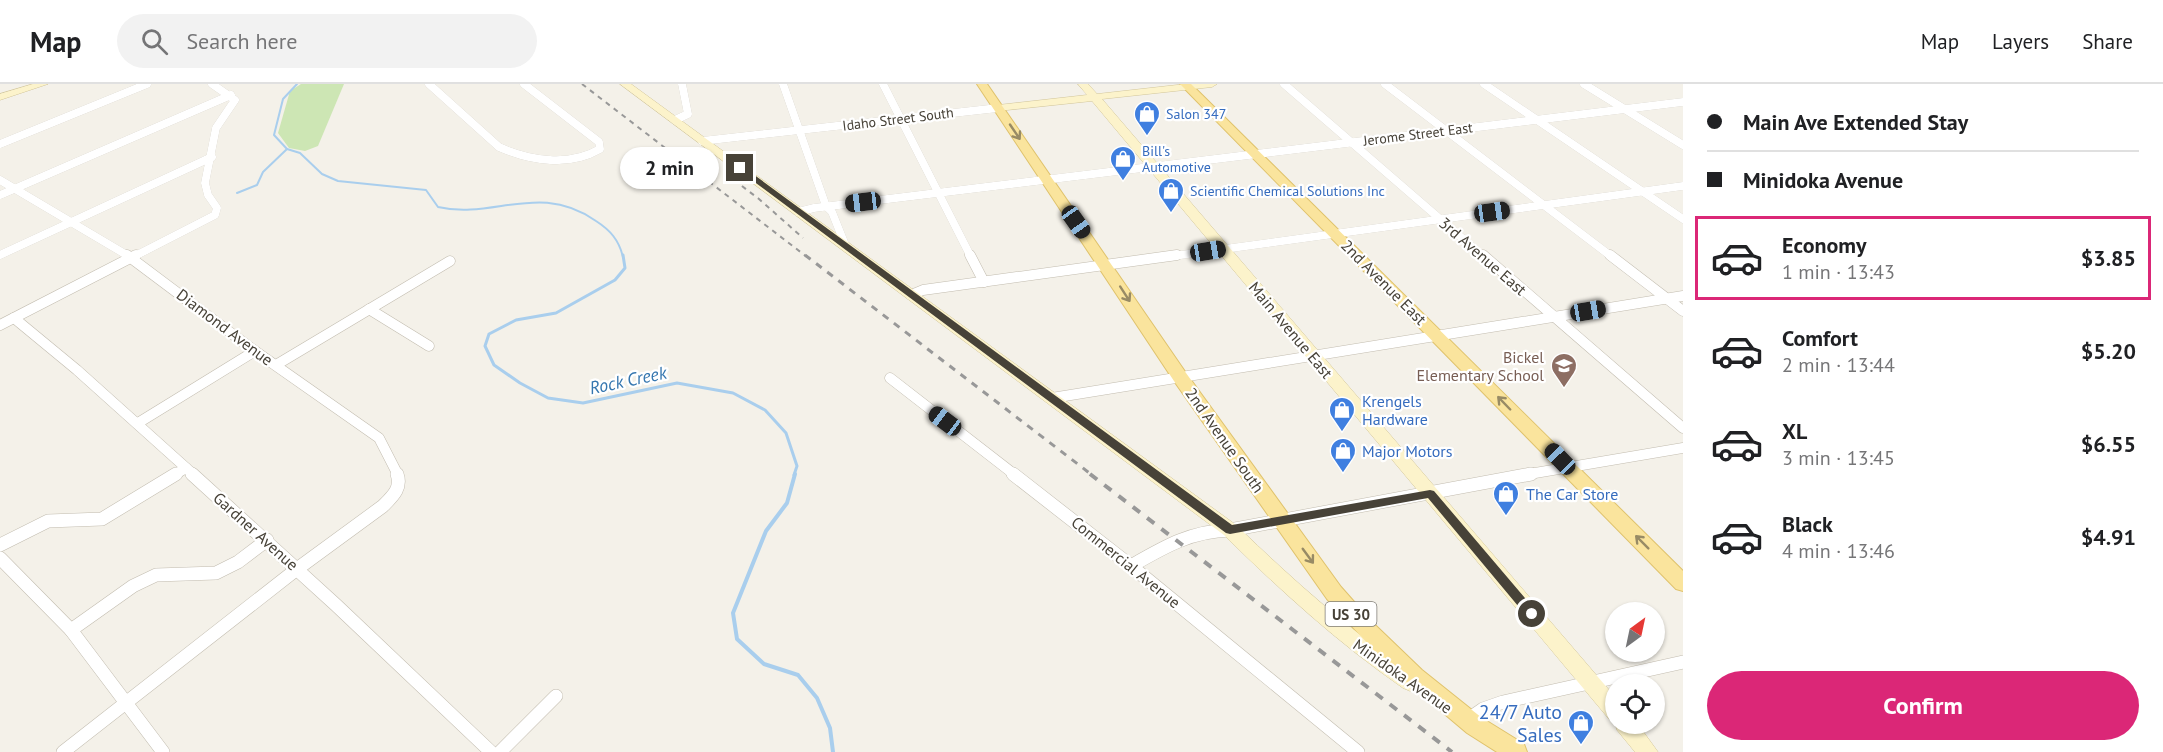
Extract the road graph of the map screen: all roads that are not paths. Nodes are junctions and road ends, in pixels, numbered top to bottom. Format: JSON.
{"nodes":[{"id":1,"x":43,"y":84,"type":"edge"},
{"id":2,"x":147,"y":84,"type":"edge"},
{"id":3,"x":212,"y":84,"type":"edge"},
{"id":4,"x":429,"y":84,"type":"edge"},
{"id":5,"x":524,"y":84,"type":"edge"},
{"id":6,"x":625,"y":84,"type":"edge"},
{"id":7,"x":682,"y":84,"type":"edge"},
{"id":8,"x":783,"y":84,"type":"edge"},
{"id":9,"x":883,"y":84,"type":"edge"},
{"id":10,"x":982,"y":84,"type":"edge"},
{"id":11,"x":1083,"y":84,"type":"edge"},
{"id":12,"x":1212,"y":84,"type":"edge"},
{"id":13,"x":1284,"y":84,"type":"edge"},
{"id":14,"x":1385,"y":84,"type":"edge"},
{"id":15,"x":1485,"y":84,"type":"edge"},
{"id":16,"x":1584,"y":84,"type":"edge"},
{"id":17,"x":1187,"y":85,"type":"edge"},
{"id":18,"x":231,"y":95,"type":"junction"},
{"id":19,"x":0,"y":97,"type":"edge"},
{"id":20,"x":1094,"y":97,"type":"junction"},
{"id":21,"x":1683,"y":102,"type":"edge"},
{"id":22,"x":998,"y":108,"type":"junction"},
{"id":23,"x":1624,"y":109,"type":"junction"},
{"id":24,"x":902,"y":119,"type":"junction"},
{"id":25,"x":1537,"y":119,"type":"junction"},
{"id":26,"x":675,"y":120,"type":"junction"},
{"id":27,"x":798,"y":130,"type":"junction"},
{"id":28,"x":1446,"y":131,"type":"junction"},
{"id":29,"x":702,"y":141,"type":"junction"},
{"id":30,"x":1351,"y":142,"type":"junction"},
{"id":31,"x":0,"y":144,"type":"edge"},
{"id":32,"x":1683,"y":145,"type":"edge"},
{"id":33,"x":1255,"y":154,"type":"junction"},
{"id":34,"x":212,"y":157,"type":"junction"},
{"id":35,"x":1153,"y":166,"type":"junction"},
{"id":36,"x":1047,"y":179,"type":"junction"},
{"id":37,"x":0,"y":180,"type":"edge"},
{"id":38,"x":1683,"y":186,"type":"edge"},
{"id":39,"x":15,"y":189,"type":"junction"},
{"id":40,"x":940,"y":192,"type":"junction"},
{"id":41,"x":1643,"y":192,"type":"junction"},
{"id":42,"x":0,"y":195,"type":"edge"},
{"id":43,"x":1544,"y":205,"type":"junction"},
{"id":44,"x":826,"y":206,"type":"junction"},
{"id":45,"x":798,"y":212,"type":"junction"},
{"id":46,"x":1441,"y":219,"type":"junction"},
{"id":47,"x":1683,"y":219,"type":"edge"},
{"id":48,"x":70,"y":222,"type":"junction"},
{"id":49,"x":1335,"y":233,"type":"junction"},
{"id":50,"x":846,"y":247,"type":"junction"},
{"id":51,"x":1222,"y":249,"type":"junction"},
{"id":52,"x":0,"y":255,"type":"edge"},
{"id":53,"x":132,"y":258,"type":"junction"},
{"id":54,"x":450,"y":261,"type":"dead end"},
{"id":55,"x":1106,"y":266,"type":"junction"},
{"id":56,"x":984,"y":282,"type":"junction"},
{"id":57,"x":911,"y":295,"type":"junction"},
{"id":58,"x":1683,"y":296,"type":"edge"},
{"id":59,"x":1666,"y":298,"type":"junction"},
{"id":60,"x":369,"y":309,"type":"junction"},
{"id":61,"x":1683,"y":311,"type":"edge"},
{"id":62,"x":1554,"y":317,"type":"junction"},
{"id":63,"x":14,"y":318,"type":"junction"},
{"id":64,"x":0,"y":325,"type":"edge"},
{"id":65,"x":1438,"y":336,"type":"junction"},
{"id":66,"x":429,"y":346,"type":"dead end"},
{"id":67,"x":255,"y":351,"type":"junction"},
{"id":68,"x":1313,"y":356,"type":"junction"},
{"id":69,"x":276,"y":365,"type":"junction"},
{"id":70,"x":1180,"y":377,"type":"junction"},
{"id":71,"x":890,"y":378,"type":"dead end"},
{"id":72,"x":1052,"y":398,"type":"junction"},
{"id":73,"x":138,"y":423,"type":"junction"},
{"id":74,"x":1683,"y":428,"type":"edge"},
{"id":75,"x":1683,"y":448,"type":"edge"},
{"id":76,"x":1567,"y":467,"type":"junction"},
{"id":77,"x":186,"y":468,"type":"junction"},
{"id":78,"x":1430,"y":494,"type":"junction"},
{"id":79,"x":1197,"y":505,"type":"junction"},
{"id":80,"x":1282,"y":521,"type":"junction"},
{"id":81,"x":1230,"y":530,"type":"junction"},
{"id":82,"x":1202,"y":531,"type":"junction"},
{"id":83,"x":267,"y":540,"type":"junction"},
{"id":84,"x":0,"y":545,"type":"edge"},
{"id":85,"x":0,"y":558,"type":"edge"},
{"id":86,"x":1131,"y":566,"type":"junction"},
{"id":87,"x":297,"y":568,"type":"junction"},
{"id":88,"x":1683,"y":583,"type":"edge"},
{"id":89,"x":71,"y":630,"type":"junction"},
{"id":90,"x":1683,"y":662,"type":"edge"},
{"id":91,"x":1590,"y":683,"type":"junction"},
{"id":92,"x":556,"y":696,"type":"dead end"},
{"id":93,"x":1605,"y":700,"type":"edge"},
{"id":94,"x":127,"y":703,"type":"junction"},
{"id":95,"x":1473,"y":724,"type":"junction"},
{"id":96,"x":1633,"y":734,"type":"edge"},
{"id":97,"x":157,"y":750,"type":"edge"},
{"id":98,"x":1513,"y":751,"type":"edge"},
{"id":99,"x":63,"y":752,"type":"edge"},
{"id":100,"x":491,"y":752,"type":"edge"},
{"id":101,"x":500,"y":752,"type":"edge"},
{"id":102,"x":1358,"y":752,"type":"edge"},
{"id":103,"x":1648,"y":752,"type":"edge"}],
"edges":[{"from":1,"to":19,"type":"street"},
{"from":2,"to":31,"type":"street"},
{"from":3,"to":18,"type":"street"},
{"from":4,"to":5,"type":"street"},
{"from":6,"to":26,"type":"street","name":"Minidoka Avenue"},
{"from":7,"to":26,"type":"street"},
{"from":8,"to":27,"type":"street"},
{"from":9,"to":24,"type":"street"},
{"from":10,"to":22,"type":"main road","name":"2nd Avenue South","number":"US 30"},
{"from":11,"to":20,"type":"street","name":"Main Avenue East"},
{"from":12,"to":17,"type":"street","name":"Idaho Street South"},
{"from":13,"to":30,"type":"street","name":"3rd Avenue East"},
{"from":14,"to":28,"type":"street"},
{"from":15,"to":25,"type":"street"},
{"from":16,"to":23,"type":"street"},
{"from":17,"to":20,"type":"street","name":"Idaho Street South"},
{"from":17,"to":33,"type":"main road","name":"2nd Avenue East"},
{"from":18,"to":34,"type":"street"},
{"from":18,"to":39,"type":"street"},
{"from":20,"to":22,"type":"street","name":"Idaho Street South"},
{"from":20,"to":35,"type":"street","name":"Main Avenue East"},
{"from":21,"to":23,"type":"street","name":"Jerome Street East"},
{"from":22,"to":24,"type":"street","name":"Idaho Street South"},
{"from":22,"to":36,"type":"main road","name":"2nd Avenue South","number":"US 30","one_way":true},
{"from":23,"to":25,"type":"street","name":"Jerome Street East"},
{"from":23,"to":32,"type":"street"},
{"from":24,"to":27,"type":"street","name":"Idaho Street South"},
{"from":24,"to":40,"type":"street"},
{"from":25,"to":28,"type":"street","name":"Jerome Street East"},
{"from":25,"to":41,"type":"street"},
{"from":26,"to":29,"type":"street","name":"Minidoka Avenue"},
{"from":27,"to":29,"type":"street","name":"Idaho Street South"},
{"from":27,"to":44,"type":"street"},
{"from":28,"to":30,"type":"street","name":"Jerome Street East"},
{"from":28,"to":43,"type":"street"},
{"from":29,"to":45,"type":"street","name":"Minidoka Avenue"},
{"from":30,"to":33,"type":"street","name":"Jerome Street East"},
{"from":30,"to":46,"type":"street","name":"3rd Avenue East"},
{"from":33,"to":35,"type":"street","name":"Jerome Street East"},
{"from":33,"to":49,"type":"main road","name":"2nd Avenue East"},
{"from":34,"to":48,"type":"street"},
{"from":34,"to":53,"type":"street"},
{"from":35,"to":36,"type":"street","name":"Jerome Street East"},
{"from":35,"to":51,"type":"street","name":"Main Avenue East"},
{"from":36,"to":40,"type":"street","name":"Jerome Street East"},
{"from":36,"to":55,"type":"main road","name":"2nd Avenue South","number":"US 30"},
{"from":37,"to":39,"type":"street","name":"Diamond Avenue"},
{"from":38,"to":41,"type":"street"},
{"from":39,"to":42,"type":"street"},
{"from":39,"to":48,"type":"street","name":"Diamond Avenue"},
{"from":40,"to":44,"type":"street","name":"Jerome Street East"},
{"from":40,"to":56,"type":"street"},
{"from":41,"to":43,"type":"street"},
{"from":41,"to":47,"type":"street"},
{"from":43,"to":46,"type":"street"},
{"from":43,"to":59,"type":"street"},
{"from":44,"to":45,"type":"street","name":"Jerome Street East"},
{"from":44,"to":50,"type":"street"},
{"from":45,"to":50,"type":"street","name":"Minidoka Avenue"},
{"from":46,"to":49,"type":"street"},
{"from":46,"to":62,"type":"street","name":"3rd Avenue East"},
{"from":48,"to":52,"type":"street"},
{"from":48,"to":53,"type":"street","name":"Diamond Avenue"},
{"from":49,"to":51,"type":"street"},
{"from":49,"to":65,"type":"main road","name":"2nd Avenue East"},
{"from":50,"to":57,"type":"street","name":"Minidoka Avenue"},
{"from":51,"to":55,"type":"street"},
{"from":51,"to":68,"type":"street","name":"Main Avenue East"},
{"from":53,"to":63,"type":"street"},
{"from":53,"to":67,"type":"street","name":"Diamond Avenue"},
{"from":54,"to":60,"type":"street"},
{"from":55,"to":56,"type":"street"},
{"from":55,"to":70,"type":"main road","name":"2nd Avenue South","number":"US 30","one_way":true},
{"from":56,"to":57,"type":"street"},
{"from":57,"to":72,"type":"street","name":"Minidoka Avenue"},
{"from":58,"to":59,"type":"street"},
{"from":59,"to":61,"type":"street"},
{"from":59,"to":62,"type":"street"},
{"from":60,"to":66,"type":"street"},
{"from":60,"to":69,"type":"street"},
{"from":62,"to":65,"type":"street"},
{"from":62,"to":74,"type":"street","name":"3rd Avenue East"},
{"from":63,"to":64,"type":"street"},
{"from":63,"to":73,"type":"street","name":"Gardner Avenue"},
{"from":65,"to":68,"type":"street"},
{"from":76,"to":65,"type":"main road","name":"2nd Avenue East","one_way":true},
{"from":67,"to":69,"type":"street","name":"Diamond Avenue"},
{"from":67,"to":73,"type":"street"},
{"from":68,"to":70,"type":"street"},
{"from":68,"to":78,"type":"street","name":"Main Avenue East"},
{"from":69,"to":87,"type":"street","name":"Diamond Avenue"},
{"from":70,"to":72,"type":"street"},
{"from":70,"to":80,"type":"main road","name":"2nd Avenue South","number":"US 30"},
{"from":71,"to":86,"type":"street","name":"Commercial Avenue"},
{"from":72,"to":79,"type":"street","name":"Minidoka Avenue"},
{"from":73,"to":77,"type":"street","name":"Gardner Avenue"},
{"from":75,"to":76,"type":"street"},
{"from":76,"to":78,"type":"street"},
{"from":88,"to":76,"type":"main road","name":"2nd Avenue East","one_way":true},
{"from":77,"to":83,"type":"street","name":"Gardner Avenue"},
{"from":77,"to":84,"type":"street"},
{"from":78,"to":80,"type":"street"},
{"from":78,"to":91,"type":"street","name":"Main Avenue East"},
{"from":79,"to":81,"type":"street","name":"Minidoka Avenue"},
{"from":79,"to":82,"type":"street"},
{"from":80,"to":81,"type":"street"},
{"from":80,"to":95,"type":"main road","name":"2nd Avenue South","number":"US 30","one_way":true},
{"from":81,"to":82,"type":"street"},
{"from":81,"to":95,"type":"street","name":"Minidoka Avenue"},
{"from":82,"to":86,"type":"street"},
{"from":83,"to":87,"type":"street","name":"Gardner Avenue"},
{"from":83,"to":89,"type":"street"},
{"from":85,"to":89,"type":"street"},
{"from":86,"to":102,"type":"street","name":"Commercial Avenue"},
{"from":87,"to":94,"type":"street"},
{"from":87,"to":100,"type":"street","name":"Gardner Avenue"},
{"from":89,"to":94,"type":"street"},
{"from":90,"to":91,"type":"street"},
{"from":91,"to":93,"type":"street","name":"Main Avenue East"},
{"from":91,"to":95,"type":"street"},
{"from":92,"to":101,"type":"street"},
{"from":94,"to":97,"type":"street"},
{"from":94,"to":99,"type":"street"},
{"from":95,"to":98,"type":"street","name":"Minidoka Avenue"},
{"from":96,"to":103,"type":"street"}]}
